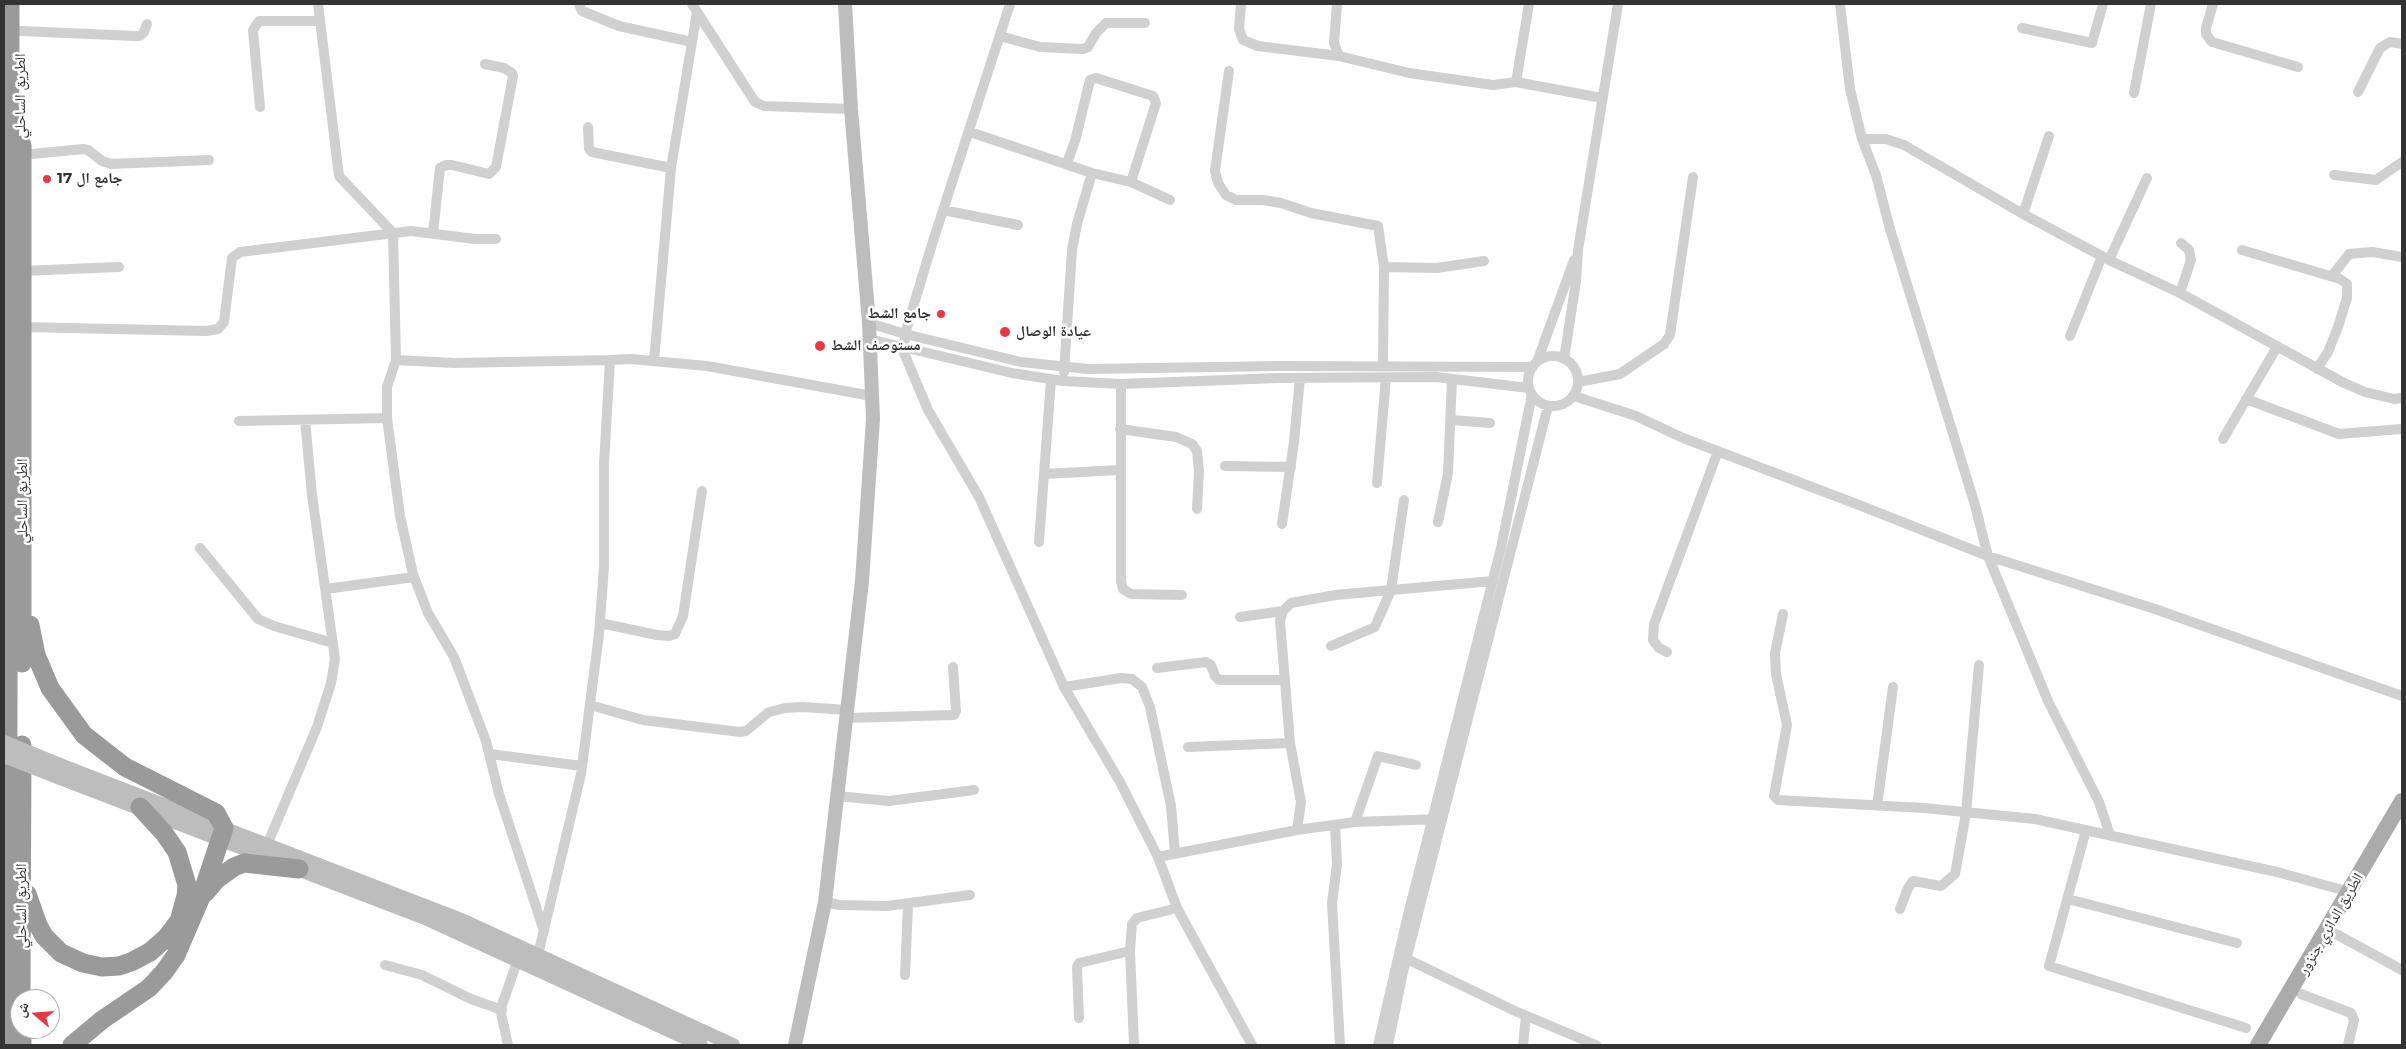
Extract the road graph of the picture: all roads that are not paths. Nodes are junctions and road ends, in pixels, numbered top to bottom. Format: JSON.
{"nodes":[{"id":1,"x":10,"y":4,"type":"edge"},
{"id":2,"x":21,"y":4,"type":"edge"},
{"id":3,"x":318,"y":4,"type":"edge"},
{"id":4,"x":579,"y":4,"type":"edge"},
{"id":5,"x":846,"y":4,"type":"edge"},
{"id":6,"x":1010,"y":4,"type":"edge"},
{"id":7,"x":1241,"y":4,"type":"edge"},
{"id":8,"x":1337,"y":4,"type":"edge"},
{"id":9,"x":1529,"y":4,"type":"edge"},
{"id":10,"x":1618,"y":4,"type":"edge"},
{"id":11,"x":1840,"y":4,"type":"edge"},
{"id":12,"x":2103,"y":4,"type":"edge"},
{"id":13,"x":2151,"y":4,"type":"edge"},
{"id":14,"x":2213,"y":4,"type":"edge"},
{"id":15,"x":694,"y":8,"type":"edge"},
{"id":16,"x":320,"y":21,"type":"junction"},
{"id":17,"x":1145,"y":23,"type":"dead end"},
{"id":18,"x":147,"y":24,"type":"dead end"},
{"id":19,"x":2022,"y":28,"type":"dead end"},
{"id":20,"x":11,"y":33,"type":"edge"},
{"id":21,"x":1000,"y":36,"type":"junction"},
{"id":22,"x":692,"y":42,"type":"junction"},
{"id":23,"x":2402,"y":44,"type":"edge"},
{"id":24,"x":1339,"y":56,"type":"junction"},
{"id":25,"x":485,"y":64,"type":"dead end"},
{"id":26,"x":2298,"y":67,"type":"dead end"},
{"id":27,"x":1229,"y":71,"type":"dead end"},
{"id":28,"x":1516,"y":82,"type":"junction"},
{"id":29,"x":2358,"y":92,"type":"dead end"},
{"id":30,"x":2134,"y":93,"type":"dead end"},
{"id":31,"x":1602,"y":98,"type":"junction"},
{"id":32,"x":260,"y":107,"type":"dead end"},
{"id":33,"x":851,"y":109,"type":"junction"},
{"id":34,"x":588,"y":127,"type":"dead end"},
{"id":35,"x":970,"y":132,"type":"junction"},
{"id":36,"x":2049,"y":136,"type":"dead end"},
{"id":37,"x":6,"y":139,"type":"edge"},
{"id":38,"x":1862,"y":139,"type":"junction"},
{"id":39,"x":22,"y":155,"type":"junction"},
{"id":40,"x":208,"y":160,"type":"dead end"},
{"id":41,"x":2402,"y":162,"type":"edge"},
{"id":42,"x":1067,"y":163,"type":"junction"},
{"id":43,"x":671,"y":168,"type":"junction"},
{"id":44,"x":1092,"y":173,"type":"junction"},
{"id":45,"x":2334,"y":175,"type":"dead end"},
{"id":46,"x":1693,"y":177,"type":"dead end"},
{"id":47,"x":2147,"y":178,"type":"dead end"},
{"id":48,"x":1131,"y":182,"type":"junction"},
{"id":49,"x":1170,"y":200,"type":"dead end"},
{"id":50,"x":943,"y":210,"type":"junction"},
{"id":51,"x":2023,"y":214,"type":"junction"},
{"id":52,"x":1018,"y":225,"type":"dead end"},
{"id":53,"x":393,"y":233,"type":"junction"},
{"id":54,"x":433,"y":233,"type":"junction"},
{"id":55,"x":496,"y":239,"type":"dead end"},
{"id":56,"x":2181,"y":242,"type":"dead end"},
{"id":57,"x":1578,"y":250,"type":"junction"},
{"id":58,"x":2242,"y":250,"type":"dead end"},
{"id":59,"x":2402,"y":257,"type":"edge"},
{"id":60,"x":2106,"y":258,"type":"junction"},
{"id":61,"x":1484,"y":261,"type":"dead end"},
{"id":62,"x":119,"y":267,"type":"dead end"},
{"id":63,"x":1384,"y":267,"type":"junction"},
{"id":64,"x":22,"y":271,"type":"junction"},
{"id":65,"x":2332,"y":276,"type":"junction"},
{"id":66,"x":2180,"y":294,"type":"junction"},
{"id":67,"x":869,"y":323,"type":"junction"},
{"id":68,"x":22,"y":327,"type":"junction"},
{"id":69,"x":905,"y":334,"type":"junction"},
{"id":70,"x":2070,"y":336,"type":"dead end"},
{"id":71,"x":869,"y":339,"type":"junction"},
{"id":72,"x":960,"y":348,"type":"junction"},
{"id":73,"x":2277,"y":348,"type":"junction"},
{"id":74,"x":903,"y":349,"type":"junction"},
{"id":75,"x":1564,"y":359,"type":"junction"},
{"id":76,"x":396,"y":360,"type":"junction"},
{"id":77,"x":610,"y":360,"type":"junction"},
{"id":78,"x":654,"y":361,"type":"junction"},
{"id":79,"x":957,"y":361,"type":"junction"},
{"id":80,"x":1535,"y":364,"type":"junction"},
{"id":81,"x":1382,"y":366,"type":"junction"},
{"id":82,"x":1064,"y":368,"type":"junction"},
{"id":83,"x":2317,"y":369,"type":"junction"},
{"id":84,"x":1300,"y":378,"type":"junction"},
{"id":85,"x":1386,"y":378,"type":"junction"},
{"id":86,"x":1452,"y":379,"type":"junction"},
{"id":87,"x":1050,"y":380,"type":"junction"},
{"id":88,"x":1063,"y":381,"type":"junction"},
{"id":89,"x":1578,"y":382,"type":"junction"},
{"id":90,"x":1121,"y":384,"type":"junction"},
{"id":91,"x":1530,"y":391,"type":"junction"},
{"id":92,"x":872,"y":396,"type":"junction"},
{"id":93,"x":1574,"y":396,"type":"junction"},
{"id":94,"x":2402,"y":398,"type":"edge"},
{"id":95,"x":2246,"y":399,"type":"junction"},
{"id":96,"x":1548,"y":406,"type":"junction"},
{"id":97,"x":387,"y":418,"type":"junction"},
{"id":98,"x":305,"y":420,"type":"junction"},
{"id":99,"x":1452,"y":420,"type":"junction"},
{"id":100,"x":239,"y":421,"type":"dead end"},
{"id":101,"x":1490,"y":422,"type":"dead end"},
{"id":102,"x":2402,"y":428,"type":"edge"},
{"id":103,"x":1120,"y":429,"type":"junction"},
{"id":104,"x":2223,"y":439,"type":"dead end"},
{"id":105,"x":1718,"y":451,"type":"junction"},
{"id":106,"x":1225,"y":466,"type":"dead end"},
{"id":107,"x":1291,"y":467,"type":"junction"},
{"id":108,"x":1120,"y":470,"type":"junction"},
{"id":109,"x":1044,"y":474,"type":"junction"},
{"id":110,"x":1377,"y":482,"type":"dead end"},
{"id":111,"x":702,"y":491,"type":"dead end"},
{"id":112,"x":1404,"y":500,"type":"dead end"},
{"id":113,"x":1197,"y":509,"type":"dead end"},
{"id":114,"x":1438,"y":522,"type":"dead end"},
{"id":115,"x":1282,"y":524,"type":"dead end"},
{"id":116,"x":5,"y":532,"type":"edge"},
{"id":117,"x":1039,"y":542,"type":"dead end"},
{"id":118,"x":200,"y":548,"type":"dead end"},
{"id":119,"x":1988,"y":556,"type":"junction"},
{"id":120,"x":414,"y":577,"type":"junction"},
{"id":121,"x":23,"y":579,"type":"junction"},
{"id":122,"x":1493,"y":580,"type":"junction"},
{"id":123,"x":326,"y":589,"type":"junction"},
{"id":124,"x":1391,"y":590,"type":"junction"},
{"id":125,"x":1182,"y":594,"type":"dead end"},
{"id":126,"x":1283,"y":611,"type":"junction"},
{"id":127,"x":1783,"y":614,"type":"dead end"},
{"id":128,"x":1240,"y":617,"type":"dead end"},
{"id":129,"x":600,"y":623,"type":"junction"},
{"id":130,"x":333,"y":643,"type":"junction"},
{"id":131,"x":1331,"y":646,"type":"dead end"},
{"id":132,"x":1667,"y":652,"type":"dead end"},
{"id":133,"x":1979,"y":665,"type":"dead end"},
{"id":134,"x":953,"y":667,"type":"dead end"},
{"id":135,"x":1157,"y":668,"type":"dead end"},
{"id":136,"x":1285,"y":680,"type":"junction"},
{"id":137,"x":1064,"y":687,"type":"junction"},
{"id":138,"x":1893,"y":687,"type":"dead end"},
{"id":139,"x":2402,"y":696,"type":"edge"},
{"id":140,"x":590,"y":705,"type":"junction"},
{"id":141,"x":846,"y":714,"type":"junction"},
{"id":142,"x":4,"y":742,"type":"edge"},
{"id":143,"x":1290,"y":743,"type":"junction"},
{"id":144,"x":1188,"y":747,"type":"dead end"},
{"id":145,"x":490,"y":754,"type":"junction"},
{"id":146,"x":4,"y":756,"type":"edge"},
{"id":147,"x":1416,"y":765,"type":"dead end"},
{"id":148,"x":582,"y":766,"type":"junction"},
{"id":149,"x":60,"y":771,"type":"junction"},
{"id":150,"x":9,"y":782,"type":"junction"},
{"id":151,"x":974,"y":790,"type":"dead end"},
{"id":152,"x":837,"y":796,"type":"junction"},
{"id":153,"x":2402,"y":801,"type":"edge"},
{"id":154,"x":1877,"y":806,"type":"junction"},
{"id":155,"x":140,"y":808,"type":"junction"},
{"id":156,"x":4,"y":810,"type":"edge"},
{"id":157,"x":1966,"y":813,"type":"junction"},
{"id":158,"x":2402,"y":818,"type":"edge"},
{"id":159,"x":1437,"y":819,"type":"junction"},
{"id":160,"x":1355,"y":822,"type":"junction"},
{"id":161,"x":1335,"y":825,"type":"junction"},
{"id":162,"x":1297,"y":830,"type":"junction"},
{"id":163,"x":2086,"y":830,"type":"junction"},
{"id":164,"x":222,"y":834,"type":"junction"},
{"id":165,"x":2110,"y":835,"type":"junction"},
{"id":166,"x":267,"y":845,"type":"junction"},
{"id":167,"x":1175,"y":853,"type":"junction"},
{"id":168,"x":1158,"y":857,"type":"junction"},
{"id":169,"x":299,"y":869,"type":"junction"},
{"id":170,"x":22,"y":879,"type":"junction"},
{"id":171,"x":2350,"y":892,"type":"junction"},
{"id":172,"x":970,"y":895,"type":"dead end"},
{"id":173,"x":201,"y":898,"type":"junction"},
{"id":174,"x":2068,"y":898,"type":"junction"},
{"id":175,"x":825,"y":902,"type":"junction"},
{"id":176,"x":908,"y":905,"type":"junction"},
{"id":177,"x":1177,"y":908,"type":"junction"},
{"id":178,"x":1900,"y":909,"type":"dead end"},
{"id":179,"x":544,"y":931,"type":"junction"},
{"id":180,"x":2336,"y":934,"type":"junction"},
{"id":181,"x":2237,"y":943,"type":"dead end"},
{"id":182,"x":1130,"y":951,"type":"junction"},
{"id":183,"x":538,"y":955,"type":"junction"},
{"id":184,"x":518,"y":959,"type":"junction"},
{"id":185,"x":1407,"y":959,"type":"junction"},
{"id":186,"x":385,"y":965,"type":"dead end"},
{"id":187,"x":2402,"y":970,"type":"edge"},
{"id":188,"x":905,"y":975,"type":"dead end"},
{"id":189,"x":22,"y":989,"type":"edge"},
{"id":190,"x":2301,"y":994,"type":"junction"},
{"id":191,"x":502,"y":1010,"type":"junction"},
{"id":192,"x":1526,"y":1016,"type":"junction"},
{"id":193,"x":1079,"y":1018,"type":"dead end"},
{"id":194,"x":2246,"y":1028,"type":"dead end"},
{"id":195,"x":4,"y":1040,"type":"edge"},
{"id":196,"x":1590,"y":1044,"type":"edge"},
{"id":197,"x":6,"y":1045,"type":"edge"},
{"id":198,"x":72,"y":1045,"type":"edge"},
{"id":199,"x":508,"y":1045,"type":"edge"},
{"id":200,"x":701,"y":1045,"type":"edge"},
{"id":201,"x":733,"y":1045,"type":"edge"},
{"id":202,"x":796,"y":1045,"type":"edge"},
{"id":203,"x":1134,"y":1045,"type":"edge"},
{"id":204,"x":1252,"y":1045,"type":"edge"},
{"id":205,"x":1340,"y":1045,"type":"edge"},
{"id":206,"x":1378,"y":1045,"type":"edge"},
{"id":207,"x":1388,"y":1045,"type":"edge"},
{"id":208,"x":1523,"y":1045,"type":"edge"},
{"id":209,"x":2258,"y":1045,"type":"edge"},
{"id":210,"x":2269,"y":1045,"type":"edge"},
{"id":211,"x":2348,"y":1045,"type":"edge"}],
"edges":[{"from":1,"to":20,"type":"highway","name":"الطريق الساحلي"},
{"from":2,"to":20,"type":"highway","name":"الطريق الساحلي"},
{"from":3,"to":16,"type":"street"},
{"from":4,"to":22,"type":"street"},
{"from":5,"to":33,"type":"main road"},
{"from":6,"to":21,"type":"street"},
{"from":7,"to":24,"type":"street"},
{"from":8,"to":24,"type":"street"},
{"from":9,"to":28,"type":"street"},
{"from":10,"to":31,"type":"street"},
{"from":11,"to":38,"type":"street"},
{"from":12,"to":19,"type":"street"},
{"from":13,"to":30,"type":"street"},
{"from":14,"to":26,"type":"street"},
{"from":15,"to":22,"type":"street"},
{"from":15,"to":33,"type":"street"},
{"from":16,"to":32,"type":"street"},
{"from":16,"to":53,"type":"street"},
{"from":17,"to":21,"type":"street"},
{"from":18,"to":20,"type":"street"},
{"from":20,"to":37,"type":"highway","name":"الطريق الساحلي"},
{"from":20,"to":39,"type":"highway","name":"الطريق الساحلي"},
{"from":21,"to":35,"type":"street"},
{"from":22,"to":43,"type":"street"},
{"from":23,"to":29,"type":"street"},
{"from":24,"to":28,"type":"street"},
{"from":25,"to":54,"type":"street"},
{"from":27,"to":63,"type":"street"},
{"from":28,"to":31,"type":"street"},
{"from":31,"to":57,"type":"street"},
{"from":33,"to":67,"type":"main road"},
{"from":34,"to":43,"type":"street"},
{"from":35,"to":42,"type":"street"},
{"from":35,"to":50,"type":"street"},
{"from":36,"to":51,"type":"street"},
{"from":37,"to":116,"type":"highway","name":"الطريق الساحلي"},
{"from":38,"to":51,"type":"street"},
{"from":38,"to":119,"type":"street"},
{"from":39,"to":40,"type":"street"},
{"from":39,"to":64,"type":"highway","name":"الطريق الساحلي"},
{"from":41,"to":45,"type":"street"},
{"from":42,"to":44,"type":"street"},
{"from":42,"to":48,"type":"street"},
{"from":43,"to":78,"type":"street"},
{"from":44,"to":48,"type":"street"},
{"from":44,"to":82,"type":"street"},
{"from":46,"to":89,"type":"street"},
{"from":47,"to":60,"type":"street"},
{"from":48,"to":49,"type":"street"},
{"from":50,"to":52,"type":"street"},
{"from":50,"to":69,"type":"street"},
{"from":51,"to":60,"type":"street"},
{"from":53,"to":54,"type":"street"},
{"from":53,"to":68,"type":"street"},
{"from":53,"to":76,"type":"street"},
{"from":54,"to":55,"type":"street"},
{"from":56,"to":66,"type":"street"},
{"from":57,"to":75,"type":"street"},
{"from":57,"to":80,"type":"street"},
{"from":58,"to":65,"type":"street"},
{"from":59,"to":65,"type":"street"},
{"from":60,"to":66,"type":"street"},
{"from":60,"to":70,"type":"street"},
{"from":61,"to":63,"type":"street"},
{"from":62,"to":64,"type":"street"},
{"from":63,"to":81,"type":"street"},
{"from":64,"to":68,"type":"highway","name":"الطريق الساحلي"},
{"from":65,"to":83,"type":"street"},
{"from":66,"to":73,"type":"street"},
{"from":67,"to":69,"type":"street"},
{"from":67,"to":71,"type":"main road"},
{"from":68,"to":121,"type":"highway","name":"الطريق الساحلي"},
{"from":69,"to":72,"type":"street"},
{"from":69,"to":74,"type":"street"},
{"from":71,"to":74,"type":"street"},
{"from":71,"to":92,"type":"main road"},
{"from":72,"to":79,"type":"street"},
{"from":72,"to":82,"type":"street"},
{"from":73,"to":83,"type":"street"},
{"from":73,"to":95,"type":"street"},
{"from":74,"to":79,"type":"street"},
{"from":74,"to":137,"type":"street"},
{"from":75,"to":80,"type":"street"},
{"from":75,"to":89,"type":"street"},
{"from":76,"to":77,"type":"street"},
{"from":76,"to":97,"type":"street"},
{"from":77,"to":78,"type":"street"},
{"from":77,"to":129,"type":"street"},
{"from":78,"to":92,"type":"street"},
{"from":79,"to":87,"type":"street"},
{"from":80,"to":81,"type":"street"},
{"from":80,"to":91,"type":"street"},
{"from":81,"to":82,"type":"street"},
{"from":82,"to":88,"type":"street"},
{"from":83,"to":94,"type":"street"},
{"from":84,"to":85,"type":"street"},
{"from":84,"to":90,"type":"street"},
{"from":84,"to":107,"type":"street"},
{"from":85,"to":86,"type":"street"},
{"from":85,"to":110,"type":"street"},
{"from":86,"to":91,"type":"street"},
{"from":86,"to":99,"type":"street"},
{"from":87,"to":88,"type":"street"},
{"from":87,"to":109,"type":"street"},
{"from":88,"to":90,"type":"street"},
{"from":89,"to":93,"type":"street"},
{"from":90,"to":103,"type":"street"},
{"from":91,"to":96,"type":"street"},
{"from":91,"to":122,"type":"street"},
{"from":92,"to":141,"type":"main road"},
{"from":93,"to":96,"type":"street"},
{"from":93,"to":105,"type":"street"},
{"from":95,"to":102,"type":"street"},
{"from":95,"to":104,"type":"street"},
{"from":96,"to":159,"type":"street"},
{"from":97,"to":98,"type":"street"},
{"from":97,"to":120,"type":"street"},
{"from":98,"to":100,"type":"street"},
{"from":98,"to":123,"type":"street"},
{"from":99,"to":101,"type":"street"},
{"from":99,"to":114,"type":"street"},
{"from":103,"to":108,"type":"street"},
{"from":103,"to":113,"type":"street"},
{"from":105,"to":119,"type":"street"},
{"from":105,"to":132,"type":"street"},
{"from":106,"to":107,"type":"street"},
{"from":107,"to":115,"type":"street"},
{"from":108,"to":109,"type":"street"},
{"from":108,"to":125,"type":"street"},
{"from":109,"to":117,"type":"street"},
{"from":111,"to":129,"type":"street"},
{"from":112,"to":124,"type":"street"},
{"from":116,"to":150,"type":"highway","name":"الطريق الساحلي"},
{"from":118,"to":130,"type":"street"},
{"from":119,"to":139,"type":"street"},
{"from":119,"to":165,"type":"street"},
{"from":120,"to":123,"type":"street"},
{"from":120,"to":145,"type":"street"},
{"from":121,"to":164,"type":"highway"},
{"from":121,"to":170,"type":"highway","name":"الطريق الساحلي"},
{"from":122,"to":124,"type":"street"},
{"from":122,"to":159,"type":"street"},
{"from":123,"to":130,"type":"street"},
{"from":124,"to":126,"type":"street"},
{"from":124,"to":131,"type":"street"},
{"from":126,"to":128,"type":"street"},
{"from":126,"to":136,"type":"street"},
{"from":127,"to":154,"type":"street"},
{"from":129,"to":140,"type":"street"},
{"from":130,"to":166,"type":"street"},
{"from":133,"to":157,"type":"street"},
{"from":134,"to":141,"type":"street"},
{"from":135,"to":136,"type":"street"},
{"from":136,"to":143,"type":"street"},
{"from":137,"to":167,"type":"street"},
{"from":137,"to":168,"type":"street"},
{"from":138,"to":154,"type":"street"},
{"from":140,"to":141,"type":"street"},
{"from":140,"to":148,"type":"street"},
{"from":141,"to":152,"type":"main road"},
{"from":142,"to":149,"type":"main road","bridge":true},
{"from":143,"to":144,"type":"street"},
{"from":143,"to":162,"type":"street"},
{"from":145,"to":148,"type":"street"},
{"from":145,"to":179,"type":"street"},
{"from":146,"to":149,"type":"main road","bridge":true},
{"from":147,"to":160,"type":"street"},
{"from":148,"to":179,"type":"street"},
{"from":149,"to":155,"type":"main road"},
{"from":149,"to":164,"type":"main road"},
{"from":150,"to":156,"type":"highway"},
{"from":150,"to":197,"type":"highway","name":"الطريق الساحلي"},
{"from":151,"to":152,"type":"street"},
{"from":152,"to":175,"type":"main road"},
{"from":153,"to":171,"type":"main road","name":"الطريق الدائري جنزور"},
{"from":154,"to":157,"type":"street"},
{"from":155,"to":164,"type":"main road"},
{"from":155,"to":170,"type":"highway"},
{"from":157,"to":163,"type":"street"},
{"from":157,"to":178,"type":"street"},
{"from":158,"to":180,"type":"main road","name":"الطريق الدائري جنزور"},
{"from":159,"to":160,"type":"street"},
{"from":159,"to":185,"type":"street"},
{"from":159,"to":206,"type":"street"},
{"from":160,"to":161,"type":"street"},
{"from":161,"to":162,"type":"street"},
{"from":161,"to":205,"type":"street"},
{"from":162,"to":167,"type":"street"},
{"from":163,"to":165,"type":"street"},
{"from":163,"to":174,"type":"street"},
{"from":164,"to":166,"type":"main road"},
{"from":164,"to":169,"type":"main road"},
{"from":164,"to":173,"type":"highway"},
{"from":165,"to":171,"type":"street"},
{"from":166,"to":183,"type":"main road"},
{"from":167,"to":168,"type":"street"},
{"from":168,"to":177,"type":"street"},
{"from":169,"to":173,"type":"highway"},
{"from":169,"to":184,"type":"main road"},
{"from":170,"to":189,"type":"highway","name":"الطريق الساحلي"},
{"from":171,"to":209,"type":"main road","name":"الطريق الدائري جنزور"},
{"from":172,"to":176,"type":"street"},
{"from":173,"to":198,"type":"highway"},
{"from":174,"to":181,"type":"street"},
{"from":174,"to":194,"type":"street"},
{"from":175,"to":176,"type":"street"},
{"from":175,"to":202,"type":"main road"},
{"from":176,"to":188,"type":"street"},
{"from":177,"to":182,"type":"street"},
{"from":177,"to":204,"type":"street"},
{"from":179,"to":183,"type":"street"},
{"from":180,"to":187,"type":"street"},
{"from":180,"to":190,"type":"main road","name":"الطريق الدائري جنزور"},
{"from":182,"to":193,"type":"street"},
{"from":182,"to":203,"type":"street"},
{"from":183,"to":201,"type":"main road"},
{"from":184,"to":191,"type":"street"},
{"from":184,"to":200,"type":"main road"},
{"from":185,"to":192,"type":"street"},
{"from":185,"to":207,"type":"street"},
{"from":186,"to":191,"type":"street"},
{"from":190,"to":210,"type":"main road","name":"الطريق الدائري جنزور"},
{"from":190,"to":211,"type":"street"},
{"from":191,"to":199,"type":"street"},
{"from":192,"to":196,"type":"street"},
{"from":192,"to":208,"type":"street"},
{"from":195,"to":197,"type":"highway"}]}
